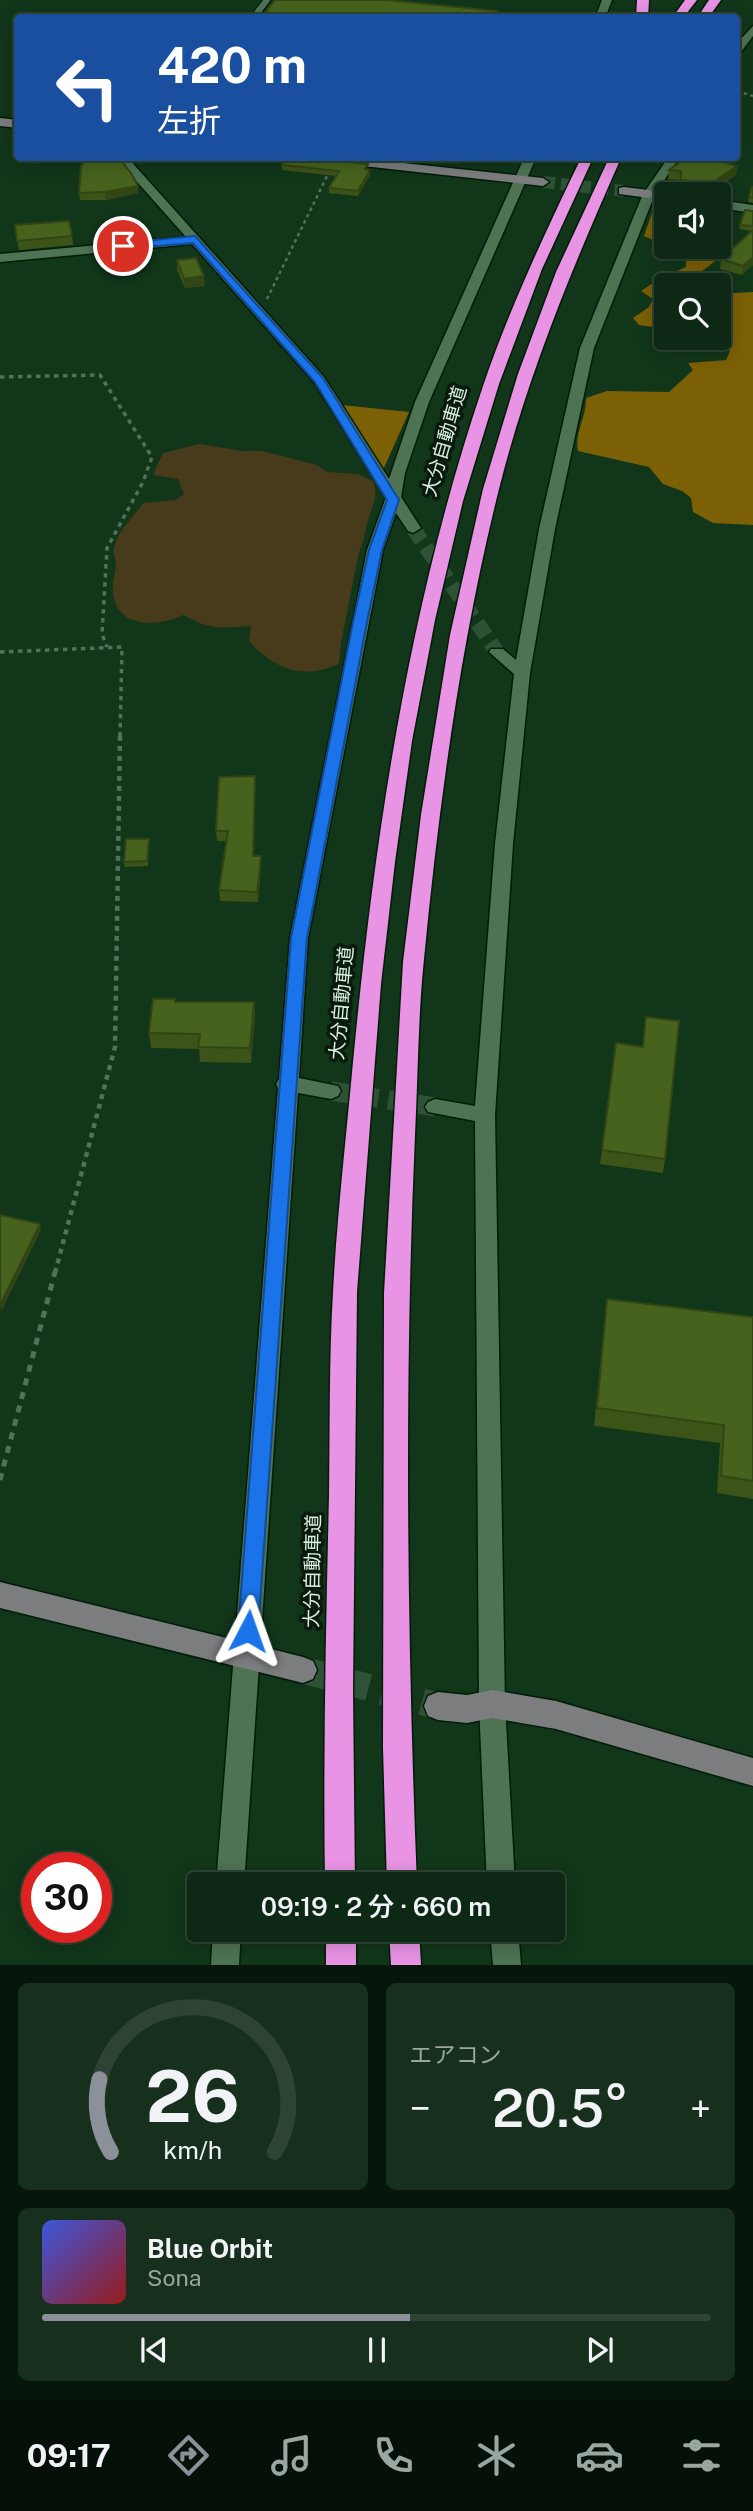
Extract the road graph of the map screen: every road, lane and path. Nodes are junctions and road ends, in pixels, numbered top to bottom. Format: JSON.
{"nodes":[{"id":1,"x":267,"y":0,"type":"edge"},
{"id":2,"x":691,"y":0,"type":"edge"},
{"id":3,"x":256,"y":14,"type":"edge"},
{"id":4,"x":680,"y":14,"type":"edge"},
{"id":5,"x":753,"y":29,"type":"edge"},
{"id":6,"x":740,"y":46,"type":"edge"},
{"id":7,"x":125,"y":161,"type":"edge"},
{"id":8,"x":334,"y":161,"type":"edge"},
{"id":9,"x":360,"y":161,"type":"edge"},
{"id":10,"x":529,"y":161,"type":"edge"},
{"id":11,"x":584,"y":161,"type":"edge"},
{"id":12,"x":614,"y":161,"type":"edge"},
{"id":13,"x":671,"y":161,"type":"edge"},
{"id":14,"x":522,"y":180,"type":"junction"},
{"id":15,"x":543,"y":182,"type":"tunnel mouth"},
{"id":16,"x":624,"y":191,"type":"tunnel mouth"},
{"id":17,"x":649,"y":194,"type":"junction"},
{"id":18,"x":654,"y":195,"type":"edge"},
{"id":19,"x":731,"y":206,"type":"edge"},
{"id":20,"x":753,"y":209,"type":"edge"},
{"id":21,"x":195,"y":240,"type":"junction"},
{"id":22,"x":0,"y":258,"type":"edge"},
{"id":23,"x":260,"y":312,"type":"junction"},
{"id":24,"x":0,"y":377,"type":"edge"},
{"id":25,"x":393,"y":500,"type":"junction"},
{"id":26,"x":413,"y":528,"type":"tunnel mouth"},
{"id":27,"x":107,"y":647,"type":"junction"},
{"id":28,"x":0,"y":652,"type":"edge"},
{"id":29,"x":497,"y":652,"type":"tunnel mouth"},
{"id":30,"x":522,"y":673,"type":"junction"},
{"id":31,"x":286,"y":1084,"type":"junction"},
{"id":32,"x":331,"y":1091,"type":"tunnel mouth"},
{"id":33,"x":435,"y":1107,"type":"tunnel mouth"},
{"id":34,"x":485,"y":1115,"type":"junction"},
{"id":35,"x":0,"y":1480,"type":"edge"},
{"id":36,"x":0,"y":1595,"type":"edge"},
{"id":37,"x":246,"y":1658,"type":"junction"},
{"id":38,"x":303,"y":1670,"type":"tunnel mouth"},
{"id":39,"x":492,"y":1704,"type":"junction"},
{"id":40,"x":438,"y":1706,"type":"tunnel mouth"},
{"id":41,"x":753,"y":1772,"type":"edge"},
{"id":42,"x":231,"y":1872,"type":"edge"},
{"id":43,"x":340,"y":1872,"type":"edge"},
{"id":44,"x":402,"y":1872,"type":"edge"},
{"id":45,"x":501,"y":1872,"type":"edge"},
{"id":46,"x":226,"y":1942,"type":"edge"},
{"id":47,"x":341,"y":1942,"type":"edge"},
{"id":48,"x":405,"y":1942,"type":"edge"},
{"id":49,"x":505,"y":1942,"type":"edge"},
{"id":50,"x":225,"y":1965,"type":"edge"},
{"id":51,"x":341,"y":1965,"type":"edge"},
{"id":52,"x":406,"y":1965,"type":"edge"},
{"id":53,"x":507,"y":1965,"type":"edge"}],
"edges":[{"from":1,"to":3,"type":"lane"},
{"from":2,"to":4,"type":"highway"},
{"from":5,"to":6,"type":"street"},
{"from":7,"to":21,"type":"street"},
{"from":8,"to":23,"type":"path"},
{"from":9,"to":14,"type":"street"},
{"from":10,"to":14,"type":"street"},
{"from":11,"to":43,"type":"highway","name":"大分自動車道"},
{"from":12,"to":44,"type":"highway"},
{"from":13,"to":17,"type":"street"},
{"from":14,"to":15,"type":"street"},
{"from":14,"to":25,"type":"street"},
{"from":16,"to":17,"type":"street"},
{"from":17,"to":18,"type":"street"},
{"from":17,"to":30,"type":"street"},
{"from":19,"to":20,"type":"street"},
{"from":21,"to":22,"type":"street"},
{"from":21,"to":23,"type":"street"},
{"from":23,"to":25,"type":"street"},
{"from":24,"to":27,"type":"path"},
{"from":25,"to":26,"type":"street"},
{"from":25,"to":31,"type":"street"},
{"from":27,"to":28,"type":"path"},
{"from":27,"to":35,"type":"path"},
{"from":29,"to":30,"type":"street"},
{"from":30,"to":34,"type":"street"},
{"from":31,"to":32,"type":"street"},
{"from":31,"to":37,"type":"street"},
{"from":33,"to":34,"type":"street"},
{"from":34,"to":39,"type":"street"},
{"from":36,"to":37,"type":"street"},
{"from":37,"to":38,"type":"street"},
{"from":37,"to":42,"type":"street"},
{"from":39,"to":40,"type":"street"},
{"from":39,"to":41,"type":"street"},
{"from":39,"to":45,"type":"street"},
{"from":46,"to":50,"type":"street"},
{"from":47,"to":51,"type":"highway"},
{"from":48,"to":52,"type":"highway"},
{"from":49,"to":53,"type":"street"}]}
